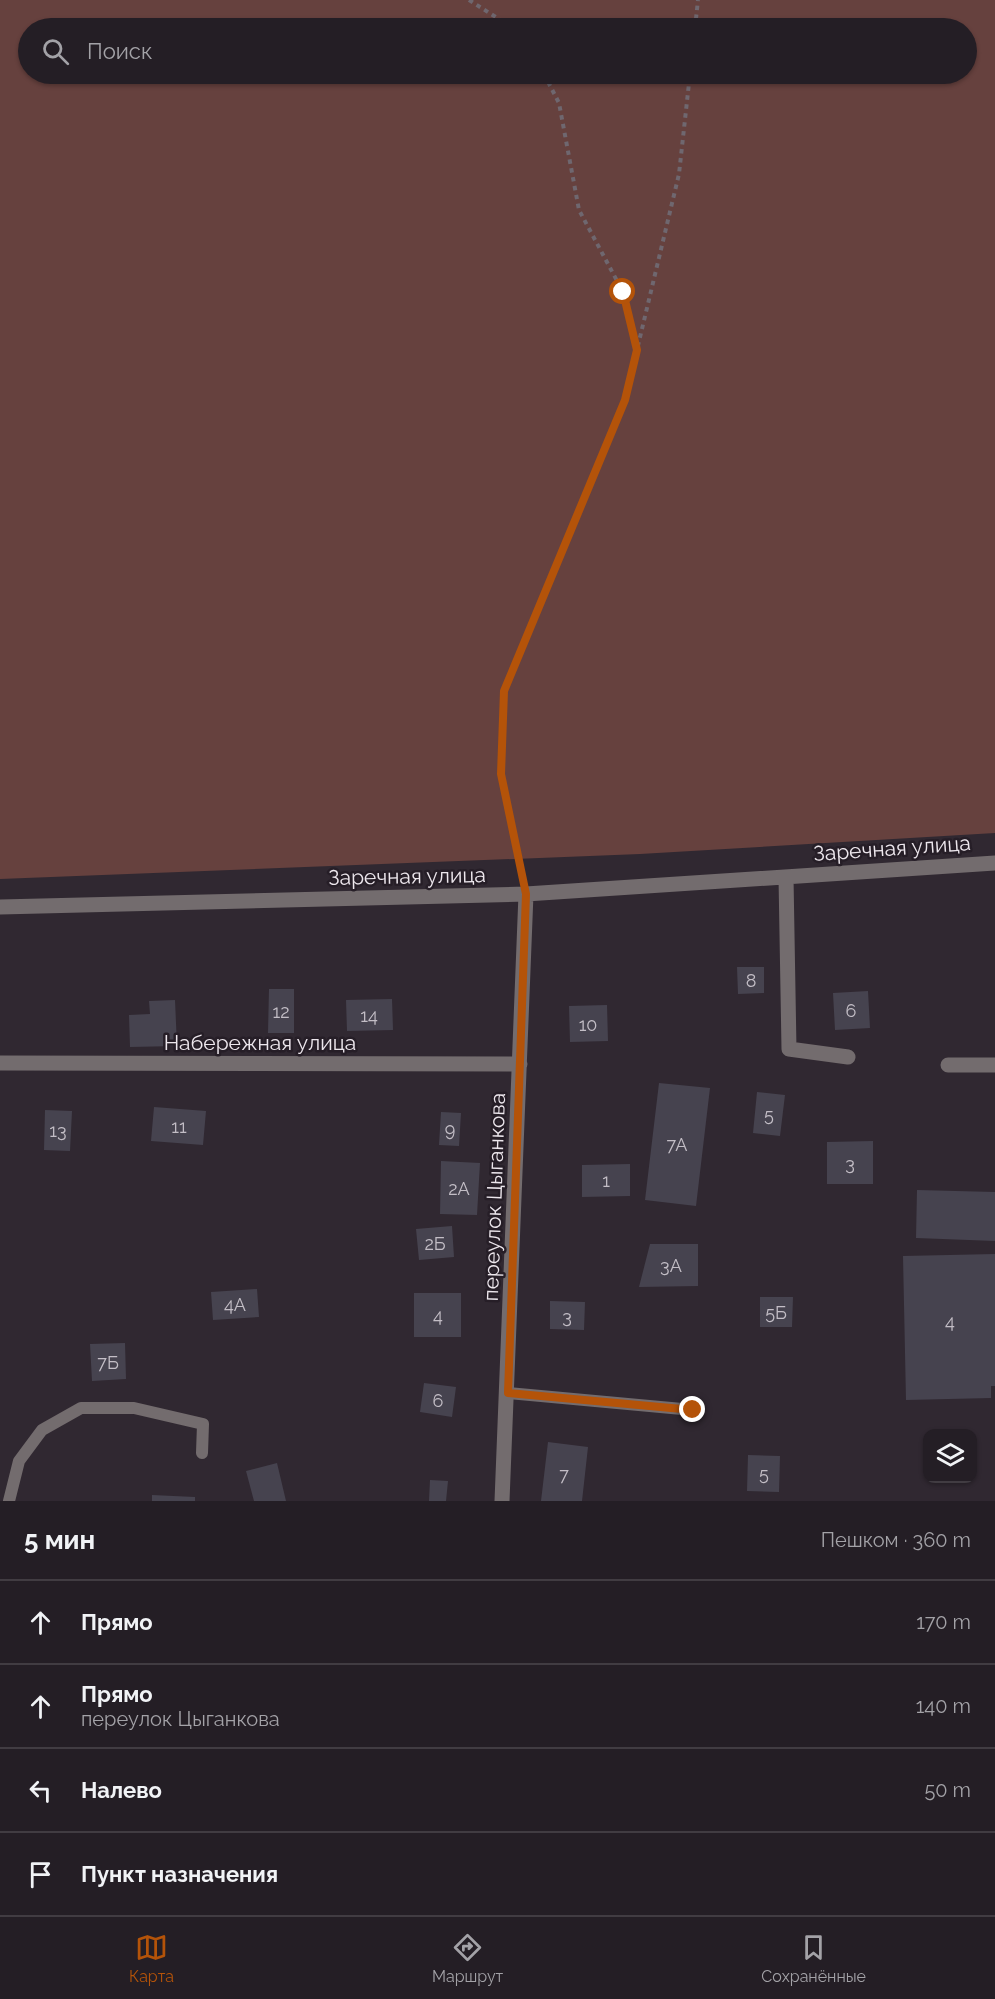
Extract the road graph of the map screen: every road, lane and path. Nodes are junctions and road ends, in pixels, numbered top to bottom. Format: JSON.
{"nodes":[{"id":1,"x":469,"y":0,"type":"edge"},
{"id":2,"x":698,"y":0,"type":"edge"},
{"id":3,"x":497,"y":18,"type":"edge"},
{"id":4,"x":696,"y":18,"type":"edge"},
{"id":5,"x":549,"y":84,"type":"edge"},
{"id":6,"x":689,"y":84,"type":"edge"},
{"id":7,"x":637,"y":350,"type":"junction"},
{"id":8,"x":995,"y":862,"type":"edge"},
{"id":9,"x":786,"y":877,"type":"junction"},
{"id":10,"x":526,"y":894,"type":"junction"},
{"id":11,"x":0,"y":907,"type":"edge"},
{"id":12,"x":848,"y":1057,"type":"dead end"},
{"id":13,"x":0,"y":1063,"type":"edge"},
{"id":14,"x":520,"y":1064,"type":"junction"},
{"id":15,"x":948,"y":1065,"type":"dead end"},
{"id":16,"x":995,"y":1065,"type":"edge"},
{"id":17,"x":508,"y":1393,"type":"junction"},
{"id":18,"x":693,"y":1410,"type":"dead end"},
{"id":19,"x":202,"y":1453,"type":"dead end"},
{"id":20,"x":9,"y":1501,"type":"edge"},
{"id":21,"x":502,"y":1501,"type":"edge"}],
"edges":[{"from":1,"to":3,"type":"path"},
{"from":2,"to":4,"type":"path"},
{"from":5,"to":7,"type":"path"},
{"from":6,"to":7,"type":"path"},
{"from":7,"to":10,"type":"path"},
{"from":8,"to":9,"type":"street","name":"Заречная улица"},
{"from":9,"to":10,"type":"street","name":"Заречная улица"},
{"from":9,"to":12,"type":"street"},
{"from":10,"to":11,"type":"street","name":"Заречная улица"},
{"from":10,"to":14,"type":"street","name":"переулок Цыганкова"},
{"from":13,"to":14,"type":"street","name":"Набережная улица"},
{"from":14,"to":17,"type":"street","name":"переулок Цыганкова"},
{"from":15,"to":16,"type":"street"},
{"from":17,"to":18,"type":"lane"},
{"from":17,"to":21,"type":"street","name":"переулок Цыганкова"},
{"from":19,"to":20,"type":"lane"}]}
